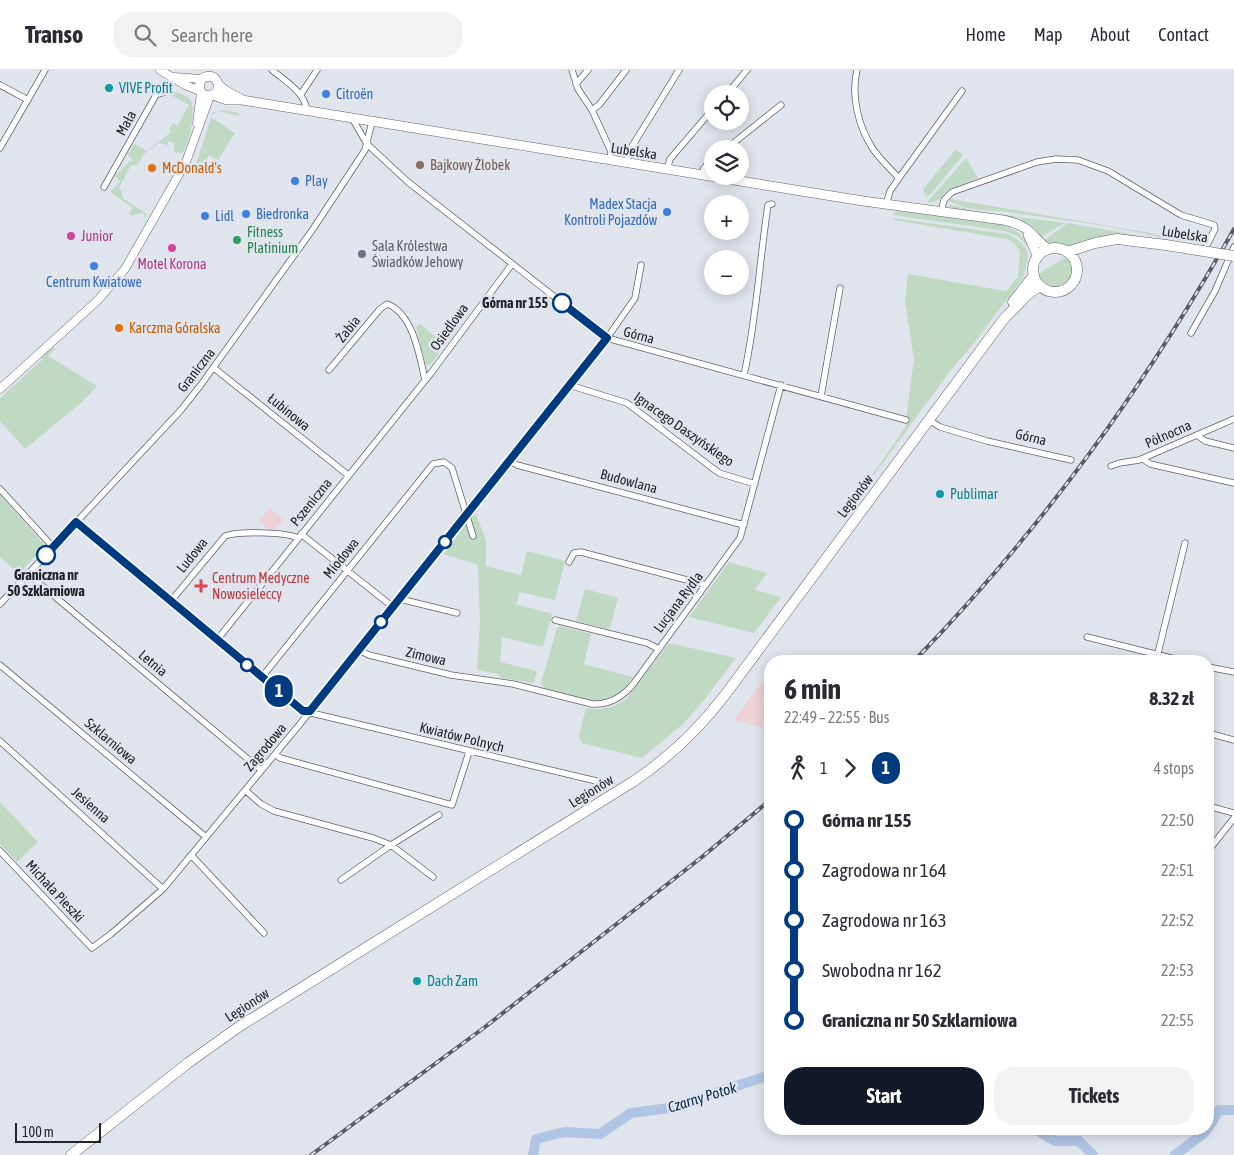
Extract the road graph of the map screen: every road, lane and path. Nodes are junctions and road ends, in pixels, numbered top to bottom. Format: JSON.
{"nodes":[{"id":1,"x":45,"y":70,"type":"edge"},
{"id":2,"x":160,"y":70,"type":"edge"},
{"id":3,"x":272,"y":70,"type":"edge"},
{"id":4,"x":317,"y":70,"type":"edge"},
{"id":5,"x":572,"y":70,"type":"edge"},
{"id":6,"x":588,"y":70,"type":"edge"},
{"id":7,"x":626,"y":70,"type":"edge"},
{"id":8,"x":679,"y":70,"type":"edge"},
{"id":9,"x":747,"y":70,"type":"edge"},
{"id":10,"x":856,"y":70,"type":"edge"},
{"id":11,"x":204,"y":75,"type":"edge"},
{"id":12,"x":173,"y":77,"type":"junction"},
{"id":13,"x":216,"y":78,"type":"edge"},
{"id":14,"x":576,"y":84,"type":"junction"},
{"id":15,"x":0,"y":85,"type":"edge"},
{"id":16,"x":734,"y":85,"type":"edge"},
{"id":17,"x":962,"y":91,"type":"dead end"},
{"id":18,"x":200,"y":92,"type":"junction"},
{"id":19,"x":301,"y":94,"type":"junction"},
{"id":20,"x":212,"y":96,"type":"junction"},
{"id":21,"x":28,"y":100,"type":"junction"},
{"id":22,"x":242,"y":100,"type":"junction"},
{"id":23,"x":781,"y":104,"type":"dead end"},
{"id":24,"x":592,"y":110,"type":"junction"},
{"id":25,"x":307,"y":111,"type":"junction"},
{"id":26,"x":352,"y":118,"type":"junction"},
{"id":27,"x":704,"y":119,"type":"edge"},
{"id":28,"x":372,"y":122,"type":"junction"},
{"id":29,"x":196,"y":135,"type":"junction"},
{"id":30,"x":737,"y":140,"type":"edge"},
{"id":31,"x":367,"y":144,"type":"junction"},
{"id":32,"x":0,"y":148,"type":"edge"},
{"id":33,"x":610,"y":161,"type":"junction"},
{"id":34,"x":626,"y":163,"type":"junction"},
{"id":35,"x":704,"y":168,"type":"edge"},
{"id":36,"x":667,"y":170,"type":"junction"},
{"id":37,"x":702,"y":175,"type":"junction"},
{"id":38,"x":899,"y":178,"type":"junction"},
{"id":39,"x":104,"y":187,"type":"dead end"},
{"id":40,"x":772,"y":204,"type":"dead end"},
{"id":41,"x":886,"y":204,"type":"junction"},
{"id":42,"x":941,"y":212,"type":"junction"},
{"id":43,"x":1022,"y":227,"type":"junction"},
{"id":44,"x":1132,"y":241,"type":"junction"},
{"id":45,"x":1207,"y":245,"type":"dead end"},
{"id":46,"x":1234,"y":247,"type":"edge"},
{"id":47,"x":1049,"y":250,"type":"junction"},
{"id":48,"x":1066,"y":252,"type":"junction"},
{"id":49,"x":1234,"y":256,"type":"edge"},
{"id":50,"x":1038,"y":257,"type":"junction"},
{"id":51,"x":1075,"y":261,"type":"junction"},
{"id":52,"x":512,"y":264,"type":"junction"},
{"id":53,"x":641,"y":265,"type":"dead end"},
{"id":54,"x":1034,"y":275,"type":"junction"},
{"id":55,"x":1040,"y":286,"type":"junction"},
{"id":56,"x":840,"y":288,"type":"dead end"},
{"id":57,"x":1003,"y":320,"type":"junction"},
{"id":58,"x":1191,"y":333,"type":"dead end"},
{"id":59,"x":607,"y":338,"type":"junction"},
{"id":60,"x":214,"y":368,"type":"junction"},
{"id":61,"x":330,"y":370,"type":"dead end"},
{"id":62,"x":744,"y":375,"type":"junction"},
{"id":63,"x":425,"y":380,"type":"junction"},
{"id":64,"x":569,"y":385,"type":"junction"},
{"id":65,"x":782,"y":385,"type":"junction"},
{"id":66,"x":0,"y":389,"type":"edge"},
{"id":67,"x":821,"y":396,"type":"junction"},
{"id":68,"x":1234,"y":419,"type":"edge"},
{"id":69,"x":906,"y":420,"type":"dead end"},
{"id":70,"x":929,"y":420,"type":"junction"},
{"id":71,"x":1198,"y":435,"type":"junction"},
{"id":72,"x":1234,"y":448,"type":"edge"},
{"id":73,"x":1143,"y":459,"type":"junction"},
{"id":74,"x":509,"y":460,"type":"junction"},
{"id":75,"x":1071,"y":460,"type":"dead end"},
{"id":76,"x":1111,"y":466,"type":"dead end"},
{"id":77,"x":348,"y":475,"type":"junction"},
{"id":78,"x":1234,"y":483,"type":"edge"},
{"id":79,"x":755,"y":484,"type":"junction"},
{"id":80,"x":0,"y":489,"type":"edge"},
{"id":81,"x":466,"y":515,"type":"junction"},
{"id":82,"x":76,"y":522,"type":"junction"},
{"id":83,"x":744,"y":525,"type":"junction"},
{"id":84,"x":299,"y":536,"type":"junction"},
{"id":85,"x":473,"y":536,"type":"dead end"},
{"id":86,"x":1185,"y":543,"type":"dead end"},
{"id":87,"x":53,"y":547,"type":"junction"},
{"id":88,"x":569,"y":562,"type":"dead end"},
{"id":89,"x":347,"y":570,"type":"junction"},
{"id":90,"x":28,"y":574,"type":"junction"},
{"id":91,"x":706,"y":585,"type":"junction"},
{"id":92,"x":400,"y":599,"type":"junction"},
{"id":93,"x":171,"y":601,"type":"junction"},
{"id":94,"x":0,"y":604,"type":"edge"},
{"id":95,"x":393,"y":607,"type":"junction"},
{"id":96,"x":457,"y":613,"type":"dead end"},
{"id":97,"x":555,"y":620,"type":"dead end"},
{"id":98,"x":1087,"y":637,"type":"dead end"},
{"id":99,"x":217,"y":640,"type":"junction"},
{"id":100,"x":659,"y":649,"type":"junction"},
{"id":101,"x":359,"y":650,"type":"junction"},
{"id":102,"x":1146,"y":655,"type":"edge"},
{"id":103,"x":1157,"y":655,"type":"edge"},
{"id":104,"x":0,"y":665,"type":"edge"},
{"id":105,"x":1214,"y":668,"type":"edge"},
{"id":106,"x":1234,"y":672,"type":"edge"},
{"id":107,"x":262,"y":677,"type":"junction"},
{"id":108,"x":489,"y":680,"type":"joint"},
{"id":109,"x":310,"y":711,"type":"junction"},
{"id":110,"x":1214,"y":735,"type":"edge"},
{"id":111,"x":1234,"y":740,"type":"edge"},
{"id":112,"x":0,"y":741,"type":"edge"},
{"id":113,"x":469,"y":752,"type":"junction"},
{"id":114,"x":275,"y":754,"type":"junction"},
{"id":115,"x":261,"y":770,"type":"junction"},
{"id":116,"x":609,"y":784,"type":"dead end"},
{"id":117,"x":245,"y":790,"type":"junction"},
{"id":118,"x":1214,"y":808,"type":"edge"},
{"id":119,"x":1234,"y":813,"type":"edge"},
{"id":120,"x":439,"y":815,"type":"dead end"},
{"id":121,"x":1234,"y":818,"type":"edge"},
{"id":122,"x":206,"y":837,"type":"junction"},
{"id":123,"x":1214,"y":840,"type":"edge"},
{"id":124,"x":392,"y":845,"type":"junction"},
{"id":125,"x":0,"y":851,"type":"edge"},
{"id":126,"x":191,"y":855,"type":"junction"},
{"id":127,"x":434,"y":877,"type":"dead end"},
{"id":128,"x":341,"y":880,"type":"dead end"},
{"id":129,"x":164,"y":889,"type":"junction"},
{"id":130,"x":264,"y":933,"type":"dead end"},
{"id":131,"x":92,"y":948,"type":"joint"},
{"id":132,"x":71,"y":1155,"type":"edge"}],
"edges":[{"from":1,"to":21,"type":"street"},
{"from":2,"to":12,"type":"street"},
{"from":3,"to":19,"type":"street"},
{"from":4,"to":19,"type":"street"},
{"from":5,"to":14,"type":"street"},
{"from":6,"to":14,"type":"street"},
{"from":7,"to":24,"type":"street"},
{"from":8,"to":34,"type":"street"},
{"from":9,"to":16,"type":"street"},
{"from":10,"to":38,"type":"street"},
{"from":11,"to":12,"type":"street"},
{"from":11,"to":13,"type":"main road"},
{"from":11,"to":18,"type":"main road"},
{"from":12,"to":18,"type":"street"},
{"from":12,"to":39,"type":"street","name":"Mała"},
{"from":13,"to":20,"type":"main road"},
{"from":13,"to":22,"type":"main road","name":"Lubelska"},
{"from":14,"to":24,"type":"street"},
{"from":15,"to":21,"type":"street"},
{"from":17,"to":38,"type":"street"},
{"from":18,"to":20,"type":"main road"},
{"from":18,"to":29,"type":"street"},
{"from":19,"to":25,"type":"street"},
{"from":20,"to":22,"type":"main road","name":"Lubelska"},
{"from":20,"to":29,"type":"street"},
{"from":21,"to":32,"type":"street"},
{"from":22,"to":25,"type":"main road","name":"Lubelska"},
{"from":23,"to":30,"type":"street"},
{"from":24,"to":33,"type":"street"},
{"from":25,"to":26,"type":"main road","name":"Lubelska"},
{"from":26,"to":28,"type":"main road","name":"Lubelska"},
{"from":26,"to":31,"type":"street","name":"Górna"},
{"from":27,"to":36,"type":"street"},
{"from":28,"to":31,"type":"street","name":"Graniczna"},
{"from":28,"to":33,"type":"main road","name":"Lubelska"},
{"from":29,"to":66,"type":"street"},
{"from":31,"to":52,"type":"street","name":"Górna"},
{"from":31,"to":60,"type":"street","name":"Graniczna"},
{"from":33,"to":34,"type":"main road","name":"Lubelska"},
{"from":34,"to":36,"type":"main road","name":"Lubelska"},
{"from":35,"to":37,"type":"street"},
{"from":36,"to":37,"type":"main road","name":"Lubelska"},
{"from":37,"to":41,"type":"main road","name":"Lubelska"},
{"from":38,"to":41,"type":"street"},
{"from":40,"to":62,"type":"street"},
{"from":41,"to":42,"type":"main road","name":"Lubelska"},
{"from":42,"to":43,"type":"main road","name":"Lubelska"},
{"from":42,"to":45,"type":"street"},
{"from":43,"to":47,"type":"main road","name":"Lubelska"},
{"from":43,"to":50,"type":"main road"},
{"from":44,"to":48,"type":"highway","name":"Lubelska"},
{"from":44,"to":49,"type":"highway","name":"Lubelska","bridge":true},
{"from":44,"to":51,"type":"highway","name":"Lubelska"},
{"from":46,"to":58,"type":"street"},
{"from":47,"to":48,"type":"highway"},
{"from":47,"to":50,"type":"highway"},
{"from":48,"to":51,"type":"highway"},
{"from":50,"to":54,"type":"highway"},
{"from":51,"to":55,"type":"highway"},
{"from":52,"to":59,"type":"street","name":"Górna"},
{"from":52,"to":63,"type":"street","name":"Osiedlowa"},
{"from":53,"to":59,"type":"street","name":"Zagrodowa"},
{"from":54,"to":55,"type":"highway"},
{"from":54,"to":57,"type":"highway","name":"Legionów"},
{"from":55,"to":57,"type":"highway","name":"Legionów"},
{"from":56,"to":67,"type":"street"},
{"from":57,"to":70,"type":"highway","name":"Legionów"},
{"from":59,"to":62,"type":"street","name":"Górna"},
{"from":59,"to":64,"type":"street","name":"Zagrodowa"},
{"from":60,"to":77,"type":"street","name":"Łubinowa"},
{"from":60,"to":82,"type":"street","name":"Graniczna"},
{"from":61,"to":63,"type":"street","name":"Żabia"},
{"from":62,"to":65,"type":"street","name":"Górna"},
{"from":63,"to":77,"type":"street","name":"Pszeniczna"},
{"from":64,"to":74,"type":"street","name":"Zagrodowa"},
{"from":64,"to":79,"type":"street","name":"Ignacego Daszyńskiego"},
{"from":65,"to":67,"type":"street","name":"Górna"},
{"from":65,"to":79,"type":"street","name":"Lucjana Rydla"},
{"from":67,"to":69,"type":"street","name":"Górna"},
{"from":68,"to":71,"type":"street","name":"Północna"},
{"from":70,"to":75,"type":"street","name":"Górna"},
{"from":70,"to":132,"type":"highway","name":"Legionów"},
{"from":71,"to":72,"type":"street"},
{"from":71,"to":73,"type":"street","name":"Północna"},
{"from":73,"to":76,"type":"street","name":"Północna"},
{"from":73,"to":78,"type":"street"},
{"from":74,"to":81,"type":"street","name":"Zagrodowa"},
{"from":74,"to":83,"type":"street","name":"Budowlana"},
{"from":77,"to":84,"type":"street","name":"Pszeniczna"},
{"from":79,"to":83,"type":"street","name":"Lucjana Rydla"},
{"from":80,"to":87,"type":"street"},
{"from":81,"to":85,"type":"street"},
{"from":81,"to":89,"type":"street","name":"Miodowa"},
{"from":81,"to":92,"type":"street","name":"Zagrodowa"},
{"from":82,"to":87,"type":"street","name":"Graniczna"},
{"from":82,"to":93,"type":"street","name":"Kwiatów Polnych"},
{"from":83,"to":91,"type":"street","name":"Lucjana Rydla"},
{"from":84,"to":89,"type":"street"},
{"from":84,"to":93,"type":"street","name":"Ludowa"},
{"from":84,"to":99,"type":"street","name":"Pszeniczna"},
{"from":86,"to":103,"type":"street"},
{"from":87,"to":90,"type":"street","name":"Graniczna"},
{"from":88,"to":91,"type":"street"},
{"from":89,"to":95,"type":"street"},
{"from":89,"to":107,"type":"street","name":"Miodowa"},
{"from":90,"to":94,"type":"street","name":"Graniczna"},
{"from":90,"to":115,"type":"street","name":"Letnia"},
{"from":91,"to":100,"type":"street","name":"Lucjana Rydla"},
{"from":92,"to":95,"type":"street","name":"Zagrodowa"},
{"from":92,"to":96,"type":"street"},
{"from":93,"to":99,"type":"street","name":"Kwiatów Polnych"},
{"from":95,"to":101,"type":"street","name":"Zagrodowa"},
{"from":97,"to":100,"type":"street"},
{"from":98,"to":102,"type":"street"},
{"from":99,"to":107,"type":"street","name":"Kwiatów Polnych"},
{"from":100,"to":108,"type":"street","name":"Lucjana Rydla"},
{"from":101,"to":108,"type":"street","name":"Zimowa"},
{"from":101,"to":109,"type":"street","name":"Zagrodowa"},
{"from":104,"to":122,"type":"street","name":"Szklarniowa"},
{"from":105,"to":106,"type":"street"},
{"from":107,"to":109,"type":"street","name":"Kwiatów Polnych"},
{"from":109,"to":113,"type":"street","name":"Kwiatów Polnych"},
{"from":109,"to":114,"type":"street","name":"Zagrodowa"},
{"from":110,"to":111,"type":"street"},
{"from":112,"to":129,"type":"street","name":"Jesienna"},
{"from":113,"to":114,"type":"street"},
{"from":113,"to":116,"type":"street","name":"Kwiatów Polnych"},
{"from":114,"to":115,"type":"street","name":"Zagrodowa"},
{"from":115,"to":117,"type":"street","name":"Zagrodowa"},
{"from":117,"to":122,"type":"street","name":"Zagrodowa"},
{"from":117,"to":124,"type":"street","name":"Zagrodowa"},
{"from":118,"to":119,"type":"street"},
{"from":120,"to":124,"type":"street"},
{"from":121,"to":123,"type":"street"},
{"from":122,"to":126,"type":"street","name":"Zagrodowa"},
{"from":124,"to":127,"type":"street","name":"Zagrodowa"},
{"from":124,"to":128,"type":"street"},
{"from":125,"to":131,"type":"street","name":"Michała Pieszki"},
{"from":126,"to":129,"type":"street","name":"Zagrodowa"},
{"from":126,"to":130,"type":"street"},
{"from":129,"to":131,"type":"street","name":"Zagrodowa"}]}
